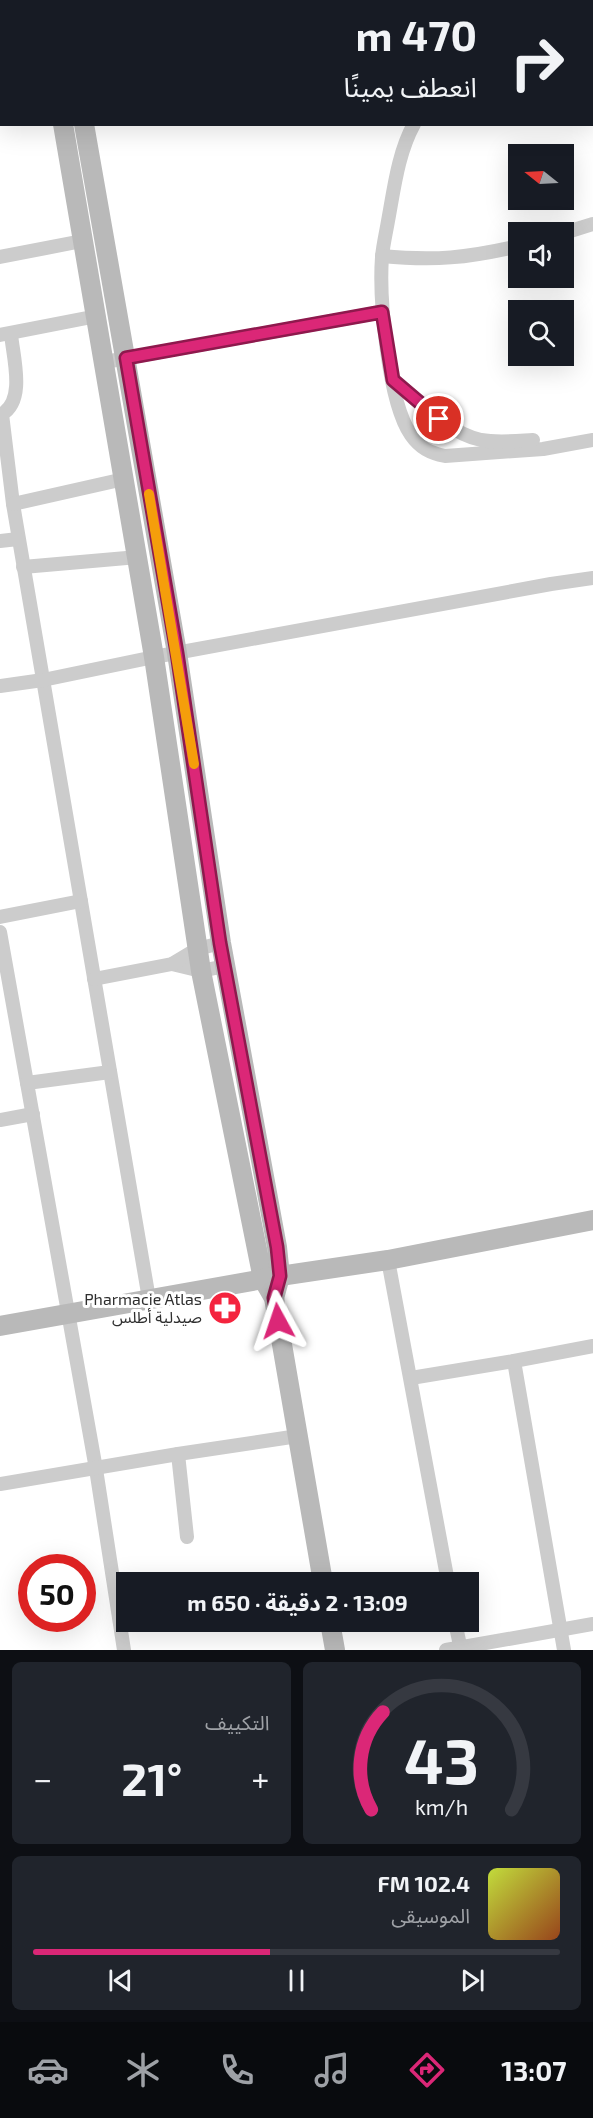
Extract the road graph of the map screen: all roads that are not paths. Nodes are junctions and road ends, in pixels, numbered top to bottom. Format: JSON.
{"nodes":[{"id":1,"x":413,"y":126,"type":"edge"},
{"id":2,"x":86,"y":131,"type":"edge"},
{"id":3,"x":64,"y":133,"type":"edge"},
{"id":4,"x":593,"y":224,"type":"edge"},
{"id":5,"x":574,"y":230,"type":"edge"},
{"id":6,"x":82,"y":242,"type":"junction"},
{"id":7,"x":508,"y":249,"type":"edge"},
{"id":8,"x":0,"y":256,"type":"edge"},
{"id":9,"x":382,"y":256,"type":"junction"},
{"id":10,"x":382,"y":312,"type":"junction"},
{"id":11,"x":97,"y":316,"type":"junction"},
{"id":12,"x":5,"y":335,"type":"edge"},
{"id":13,"x":126,"y":358,"type":"junction"},
{"id":14,"x":105,"y":362,"type":"junction"},
{"id":15,"x":393,"y":380,"type":"junction"},
{"id":16,"x":1,"y":414,"type":"edge"},
{"id":17,"x":593,"y":440,"type":"edge"},
{"id":18,"x":479,"y":447,"type":"junction"},
{"id":19,"x":124,"y":480,"type":"junction"},
{"id":20,"x":13,"y":504,"type":"junction"},
{"id":21,"x":18,"y":538,"type":"junction"},
{"id":22,"x":0,"y":541,"type":"edge"},
{"id":23,"x":138,"y":557,"type":"junction"},
{"id":24,"x":23,"y":567,"type":"junction"},
{"id":25,"x":593,"y":578,"type":"edge"},
{"id":26,"x":177,"y":653,"type":"junction"},
{"id":27,"x":154,"y":657,"type":"junction"},
{"id":28,"x":43,"y":680,"type":"junction"},
{"id":29,"x":0,"y":686,"type":"edge"},
{"id":30,"x":81,"y":902,"type":"junction"},
{"id":31,"x":0,"y":917,"type":"edge"},
{"id":32,"x":0,"y":932,"type":"edge"},
{"id":33,"x":220,"y":943,"type":"junction"},
{"id":34,"x":197,"y":949,"type":"junction"},
{"id":35,"x":2,"y":954,"type":"edge"},
{"id":36,"x":172,"y":964,"type":"junction"},
{"id":37,"x":225,"y":966,"type":"junction"},
{"id":38,"x":201,"y":971,"type":"junction"},
{"id":39,"x":94,"y":979,"type":"junction"},
{"id":40,"x":110,"y":1072,"type":"junction"},
{"id":41,"x":27,"y":1083,"type":"junction"},
{"id":42,"x":33,"y":1114,"type":"junction"},
{"id":43,"x":0,"y":1120,"type":"edge"},
{"id":44,"x":593,"y":1220,"type":"edge"},
{"id":45,"x":388,"y":1260,"type":"junction"},
{"id":46,"x":272,"y":1278,"type":"junction"},
{"id":47,"x":149,"y":1299,"type":"junction"},
{"id":48,"x":68,"y":1314,"type":"junction"},
{"id":49,"x":0,"y":1326,"type":"edge"},
{"id":50,"x":593,"y":1346,"type":"edge"},
{"id":51,"x":514,"y":1361,"type":"junction"},
{"id":52,"x":411,"y":1378,"type":"junction"},
{"id":53,"x":298,"y":1436,"type":"junction"},
{"id":54,"x":178,"y":1454,"type":"junction"},
{"id":55,"x":96,"y":1469,"type":"junction"},
{"id":56,"x":0,"y":1484,"type":"edge"},
{"id":57,"x":187,"y":1537,"type":"dead end"},
{"id":58,"x":321,"y":1572,"type":"edge"},
{"id":59,"x":446,"y":1572,"type":"edge"},
{"id":60,"x":593,"y":1624,"type":"edge"},
{"id":61,"x":561,"y":1629,"type":"junction"},
{"id":62,"x":331,"y":1632,"type":"edge"},
{"id":63,"x":457,"y":1632,"type":"edge"},
{"id":64,"x":460,"y":1649,"type":"edge"},
{"id":65,"x":124,"y":1650,"type":"edge"},
{"id":66,"x":334,"y":1650,"type":"edge"},
{"id":67,"x":446,"y":1650,"type":"edge"},
{"id":68,"x":564,"y":1650,"type":"edge"}],
"edges":[{"from":1,"to":9,"type":"street"},
{"from":2,"to":3,"type":"main road"},
{"from":2,"to":13,"type":"main road"},
{"from":3,"to":6,"type":"main road"},
{"from":4,"to":5,"type":"street"},
{"from":6,"to":8,"type":"street"},
{"from":6,"to":11,"type":"main road"},
{"from":7,"to":9,"type":"street"},
{"from":9,"to":10,"type":"street"},
{"from":10,"to":13,"type":"street"},
{"from":10,"to":15,"type":"street"},
{"from":11,"to":12,"type":"street"},
{"from":11,"to":14,"type":"main road"},
{"from":12,"to":16,"type":"street"},
{"from":13,"to":14,"type":"street"},
{"from":13,"to":26,"type":"main road"},
{"from":14,"to":19,"type":"main road"},
{"from":15,"to":18,"type":"street"},
{"from":15,"to":18,"type":"street"},
{"from":16,"to":20,"type":"street"},
{"from":17,"to":18,"type":"street"},
{"from":19,"to":20,"type":"street"},
{"from":19,"to":23,"type":"main road"},
{"from":20,"to":21,"type":"street"},
{"from":21,"to":22,"type":"street"},
{"from":21,"to":24,"type":"street"},
{"from":23,"to":24,"type":"street"},
{"from":23,"to":27,"type":"main road"},
{"from":24,"to":28,"type":"street"},
{"from":25,"to":26,"type":"street"},
{"from":26,"to":27,"type":"street"},
{"from":26,"to":33,"type":"main road"},
{"from":27,"to":28,"type":"street"},
{"from":27,"to":34,"type":"main road"},
{"from":28,"to":29,"type":"street"},
{"from":28,"to":30,"type":"street"},
{"from":30,"to":31,"type":"street"},
{"from":30,"to":39,"type":"street"},
{"from":32,"to":35,"type":"street"},
{"from":33,"to":34,"type":"street"},
{"from":33,"to":37,"type":"main road"},
{"from":34,"to":36,"type":"street"},
{"from":34,"to":38,"type":"main road"},
{"from":35,"to":41,"type":"street"},
{"from":36,"to":38,"type":"street"},
{"from":36,"to":39,"type":"street"},
{"from":37,"to":38,"type":"street"},
{"from":37,"to":46,"type":"main road"},
{"from":38,"to":46,"type":"main road"},
{"from":39,"to":40,"type":"street"},
{"from":40,"to":41,"type":"street"},
{"from":40,"to":47,"type":"street"},
{"from":41,"to":42,"type":"street"},
{"from":42,"to":43,"type":"street"},
{"from":42,"to":48,"type":"street"},
{"from":44,"to":45,"type":"main road"},
{"from":45,"to":46,"type":"main road"},
{"from":45,"to":52,"type":"street"},
{"from":46,"to":47,"type":"main road"},
{"from":46,"to":53,"type":"main road"},
{"from":47,"to":48,"type":"main road"},
{"from":48,"to":49,"type":"main road"},
{"from":48,"to":55,"type":"street"},
{"from":50,"to":51,"type":"street"},
{"from":51,"to":52,"type":"street"},
{"from":51,"to":61,"type":"street"},
{"from":52,"to":59,"type":"street"},
{"from":53,"to":54,"type":"street"},
{"from":53,"to":58,"type":"main road"},
{"from":54,"to":55,"type":"street"},
{"from":54,"to":57,"type":"street"},
{"from":55,"to":56,"type":"street"},
{"from":55,"to":65,"type":"street"},
{"from":60,"to":61,"type":"street"},
{"from":61,"to":64,"type":"street"},
{"from":61,"to":68,"type":"street"},
{"from":62,"to":66,"type":"main road"},
{"from":63,"to":64,"type":"street"},
{"from":64,"to":67,"type":"street"}]}
